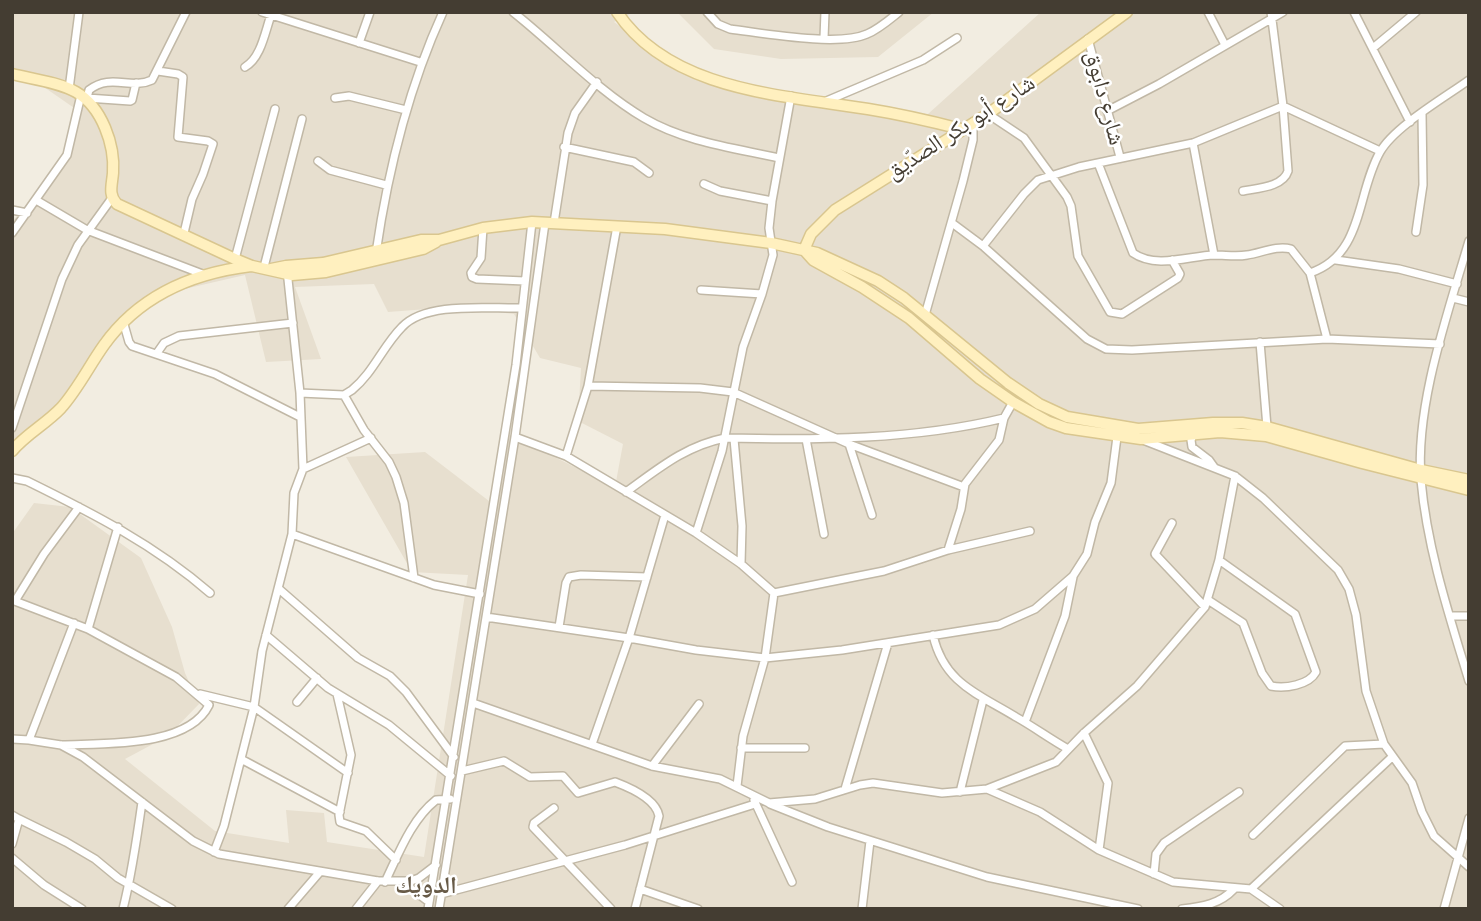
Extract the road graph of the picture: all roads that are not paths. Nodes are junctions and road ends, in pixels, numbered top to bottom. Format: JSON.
{"nodes":[{"id":1,"x":79,"y":12,"type":"edge"},
{"id":2,"x":186,"y":12,"type":"edge"},
{"id":3,"x":262,"y":12,"type":"edge"},
{"id":4,"x":370,"y":12,"type":"edge"},
{"id":5,"x":443,"y":12,"type":"edge"},
{"id":6,"x":513,"y":12,"type":"edge"},
{"id":7,"x":617,"y":12,"type":"edge"},
{"id":8,"x":707,"y":12,"type":"edge"},
{"id":9,"x":825,"y":12,"type":"edge"},
{"id":10,"x":899,"y":12,"type":"edge"},
{"id":11,"x":1127,"y":12,"type":"edge"},
{"id":12,"x":1209,"y":12,"type":"edge"},
{"id":13,"x":1283,"y":12,"type":"edge"},
{"id":14,"x":1354,"y":12,"type":"edge"},
{"id":15,"x":1412,"y":13,"type":"edge"},
{"id":16,"x":271,"y":15,"type":"junction"},
{"id":17,"x":1272,"y":16,"type":"edge"},
{"id":18,"x":824,"y":38,"type":"junction"},
{"id":19,"x":957,"y":38,"type":"dead end"},
{"id":20,"x":1088,"y":39,"type":"junction"},
{"id":21,"x":359,"y":43,"type":"junction"},
{"id":22,"x":1225,"y":45,"type":"junction"},
{"id":23,"x":1373,"y":48,"type":"junction"},
{"id":24,"x":421,"y":62,"type":"junction"},
{"id":25,"x":245,"y":66,"type":"dead end"},
{"id":26,"x":158,"y":71,"type":"junction"},
{"id":27,"x":12,"y":74,"type":"edge"},
{"id":28,"x":1469,"y":80,"type":"edge"},
{"id":29,"x":597,"y":82,"type":"junction"},
{"id":30,"x":136,"y":83,"type":"junction"},
{"id":31,"x":69,"y":89,"type":"junction"},
{"id":32,"x":791,"y":96,"type":"junction"},
{"id":33,"x":84,"y":97,"type":"junction"},
{"id":34,"x":335,"y":98,"type":"dead end"},
{"id":35,"x":824,"y":102,"type":"junction"},
{"id":36,"x":1283,"y":106,"type":"junction"},
{"id":37,"x":275,"y":108,"type":"dead end"},
{"id":38,"x":406,"y":110,"type":"junction"},
{"id":39,"x":1107,"y":111,"type":"junction"},
{"id":40,"x":1422,"y":113,"type":"junction"},
{"id":41,"x":988,"y":114,"type":"junction"},
{"id":42,"x":302,"y":119,"type":"dead end"},
{"id":43,"x":974,"y":122,"type":"junction"},
{"id":44,"x":1410,"y":122,"type":"junction"},
{"id":45,"x":961,"y":129,"type":"junction"},
{"id":46,"x":1193,"y":143,"type":"junction"},
{"id":47,"x":564,"y":147,"type":"junction"},
{"id":48,"x":1380,"y":151,"type":"junction"},
{"id":49,"x":779,"y":158,"type":"junction"},
{"id":50,"x":1121,"y":158,"type":"junction"},
{"id":51,"x":318,"y":161,"type":"dead end"},
{"id":52,"x":1098,"y":163,"type":"junction"},
{"id":53,"x":649,"y":173,"type":"dead end"},
{"id":54,"x":1051,"y":174,"type":"junction"},
{"id":55,"x":704,"y":184,"type":"dead end"},
{"id":56,"x":386,"y":185,"type":"junction"},
{"id":57,"x":1244,"y":191,"type":"dead end"},
{"id":58,"x":112,"y":198,"type":"junction"},
{"id":59,"x":36,"y":200,"type":"junction"},
{"id":60,"x":772,"y":201,"type":"junction"},
{"id":61,"x":12,"y":210,"type":"edge"},
{"id":62,"x":27,"y":213,"type":"junction"},
{"id":63,"x":532,"y":222,"type":"junction"},
{"id":64,"x":550,"y":223,"type":"junction"},
{"id":65,"x":952,"y":223,"type":"junction"},
{"id":66,"x":617,"y":226,"type":"junction"},
{"id":67,"x":817,"y":226,"type":"junction"},
{"id":68,"x":483,"y":228,"type":"junction"},
{"id":69,"x":87,"y":230,"type":"junction"},
{"id":70,"x":1416,"y":232,"type":"dead end"},
{"id":71,"x":12,"y":233,"type":"edge"},
{"id":72,"x":184,"y":233,"type":"junction"},
{"id":73,"x":1469,"y":241,"type":"edge"},
{"id":74,"x":771,"y":243,"type":"junction"},
{"id":75,"x":783,"y":246,"type":"junction"},
{"id":76,"x":983,"y":246,"type":"junction"},
{"id":77,"x":804,"y":250,"type":"junction"},
{"id":78,"x":1214,"y":255,"type":"junction"},
{"id":79,"x":375,"y":256,"type":"junction"},
{"id":80,"x":235,"y":259,"type":"junction"},
{"id":81,"x":1172,"y":260,"type":"junction"},
{"id":82,"x":1336,"y":260,"type":"junction"},
{"id":83,"x":843,"y":264,"type":"junction"},
{"id":84,"x":252,"y":266,"type":"junction"},
{"id":85,"x":268,"y":268,"type":"junction"},
{"id":86,"x":286,"y":270,"type":"junction"},
{"id":87,"x":1310,"y":274,"type":"junction"},
{"id":88,"x":205,"y":275,"type":"junction"},
{"id":89,"x":525,"y":281,"type":"junction"},
{"id":90,"x":1457,"y":284,"type":"junction"},
{"id":91,"x":701,"y":290,"type":"dead end"},
{"id":92,"x":762,"y":294,"type":"junction"},
{"id":93,"x":1453,"y":298,"type":"junction"},
{"id":94,"x":1469,"y":302,"type":"edge"},
{"id":95,"x":522,"y":308,"type":"junction"},
{"id":96,"x":925,"y":315,"type":"junction"},
{"id":97,"x":123,"y":320,"type":"junction"},
{"id":98,"x":293,"y":323,"type":"junction"},
{"id":99,"x":1326,"y":338,"type":"junction"},
{"id":100,"x":1259,"y":342,"type":"junction"},
{"id":101,"x":1440,"y":344,"type":"junction"},
{"id":102,"x":157,"y":353,"type":"junction"},
{"id":103,"x":588,"y":386,"type":"junction"},
{"id":104,"x":733,"y":392,"type":"junction"},
{"id":105,"x":300,"y":393,"type":"junction"},
{"id":106,"x":344,"y":395,"type":"junction"},
{"id":107,"x":1013,"y":402,"type":"junction"},
{"id":108,"x":15,"y":407,"type":"edge"},
{"id":109,"x":300,"y":417,"type":"junction"},
{"id":110,"x":1004,"y":418,"type":"junction"},
{"id":111,"x":1219,"y":427,"type":"junction"},
{"id":112,"x":1267,"y":427,"type":"junction"},
{"id":113,"x":12,"y":428,"type":"edge"},
{"id":114,"x":1094,"y":428,"type":"junction"},
{"id":115,"x":1195,"y":433,"type":"junction"},
{"id":116,"x":515,"y":437,"type":"junction"},
{"id":117,"x":834,"y":437,"type":"junction"},
{"id":118,"x":1117,"y":437,"type":"junction"},
{"id":119,"x":371,"y":438,"type":"junction"},
{"id":120,"x":725,"y":438,"type":"junction"},
{"id":121,"x":734,"y":439,"type":"junction"},
{"id":122,"x":806,"y":439,"type":"junction"},
{"id":123,"x":1141,"y":439,"type":"junction"},
{"id":124,"x":849,"y":444,"type":"junction"},
{"id":125,"x":12,"y":451,"type":"edge"},
{"id":126,"x":566,"y":456,"type":"junction"},
{"id":127,"x":506,"y":462,"type":"junction"},
{"id":128,"x":1214,"y":467,"type":"junction"},
{"id":129,"x":303,"y":469,"type":"junction"},
{"id":130,"x":1421,"y":474,"type":"junction"},
{"id":131,"x":1235,"y":476,"type":"junction"},
{"id":132,"x":12,"y":478,"type":"edge"},
{"id":133,"x":1469,"y":480,"type":"edge"},
{"id":134,"x":964,"y":487,"type":"junction"},
{"id":135,"x":1469,"y":490,"type":"edge"},
{"id":136,"x":626,"y":492,"type":"junction"},
{"id":137,"x":79,"y":507,"type":"junction"},
{"id":138,"x":665,"y":514,"type":"junction"},
{"id":139,"x":872,"y":515,"type":"dead end"},
{"id":140,"x":1172,"y":523,"type":"dead end"},
{"id":141,"x":118,"y":527,"type":"junction"},
{"id":142,"x":1030,"y":531,"type":"dead end"},
{"id":143,"x":696,"y":533,"type":"junction"},
{"id":144,"x":292,"y":534,"type":"junction"},
{"id":145,"x":824,"y":534,"type":"dead end"},
{"id":146,"x":948,"y":550,"type":"junction"},
{"id":147,"x":1219,"y":560,"type":"junction"},
{"id":148,"x":741,"y":564,"type":"junction"},
{"id":149,"x":1073,"y":576,"type":"junction"},
{"id":150,"x":414,"y":578,"type":"junction"},
{"id":151,"x":647,"y":578,"type":"junction"},
{"id":152,"x":279,"y":589,"type":"junction"},
{"id":153,"x":210,"y":593,"type":"dead end"},
{"id":154,"x":774,"y":593,"type":"junction"},
{"id":155,"x":480,"y":594,"type":"junction"},
{"id":156,"x":13,"y":601,"type":"edge"},
{"id":157,"x":1207,"y":604,"type":"junction"},
{"id":158,"x":1450,"y":616,"type":"junction"},
{"id":159,"x":1469,"y":616,"type":"edge"},
{"id":160,"x":486,"y":617,"type":"junction"},
{"id":161,"x":74,"y":623,"type":"junction"},
{"id":162,"x":559,"y":627,"type":"junction"},
{"id":163,"x":88,"y":629,"type":"junction"},
{"id":164,"x":266,"y":635,"type":"junction"},
{"id":165,"x":933,"y":635,"type":"junction"},
{"id":166,"x":629,"y":638,"type":"junction"},
{"id":167,"x":888,"y":643,"type":"junction"},
{"id":168,"x":765,"y":658,"type":"junction"},
{"id":169,"x":317,"y":678,"type":"junction"},
{"id":170,"x":1469,"y":681,"type":"edge"},
{"id":171,"x":197,"y":693,"type":"junction"},
{"id":172,"x":337,"y":694,"type":"junction"},
{"id":173,"x":983,"y":700,"type":"junction"},
{"id":174,"x":297,"y":702,"type":"dead end"},
{"id":175,"x":473,"y":703,"type":"junction"},
{"id":176,"x":699,"y":704,"type":"dead end"},
{"id":177,"x":254,"y":707,"type":"junction"},
{"id":178,"x":1025,"y":722,"type":"junction"},
{"id":179,"x":1084,"y":733,"type":"junction"},
{"id":180,"x":12,"y":739,"type":"edge"},
{"id":181,"x":29,"y":740,"type":"junction"},
{"id":182,"x":592,"y":744,"type":"junction"},
{"id":183,"x":1384,"y":744,"type":"junction"},
{"id":184,"x":61,"y":746,"type":"junction"},
{"id":185,"x":741,"y":748,"type":"junction"},
{"id":186,"x":805,"y":748,"type":"dead end"},
{"id":187,"x":1068,"y":749,"type":"junction"},
{"id":188,"x":454,"y":757,"type":"junction"},
{"id":189,"x":1392,"y":757,"type":"junction"},
{"id":190,"x":241,"y":759,"type":"junction"},
{"id":191,"x":652,"y":766,"type":"junction"},
{"id":192,"x":462,"y":771,"type":"junction"},
{"id":193,"x":348,"y":773,"type":"junction"},
{"id":194,"x":451,"y":776,"type":"junction"},
{"id":195,"x":737,"y":786,"type":"junction"},
{"id":196,"x":845,"y":789,"type":"junction"},
{"id":197,"x":986,"y":789,"type":"junction"},
{"id":198,"x":960,"y":792,"type":"junction"},
{"id":199,"x":1239,"y":792,"type":"dead end"},
{"id":200,"x":751,"y":793,"type":"junction"},
{"id":201,"x":446,"y":799,"type":"junction"},
{"id":202,"x":457,"y":800,"type":"junction"},
{"id":203,"x":142,"y":802,"type":"junction"},
{"id":204,"x":769,"y":803,"type":"junction"},
{"id":205,"x":755,"y":804,"type":"junction"},
{"id":206,"x":554,"y":808,"type":"dead end"},
{"id":207,"x":340,"y":811,"type":"junction"},
{"id":208,"x":15,"y":817,"type":"edge"},
{"id":209,"x":1469,"y":818,"type":"edge"},
{"id":210,"x":656,"y":835,"type":"junction"},
{"id":211,"x":1253,"y":835,"type":"dead end"},
{"id":212,"x":870,"y":841,"type":"junction"},
{"id":213,"x":12,"y":844,"type":"edge"},
{"id":214,"x":1099,"y":850,"type":"junction"},
{"id":215,"x":214,"y":852,"type":"junction"},
{"id":216,"x":1457,"y":857,"type":"junction"},
{"id":217,"x":12,"y":858,"type":"edge"},
{"id":218,"x":396,"y":860,"type":"junction"},
{"id":219,"x":563,"y":860,"type":"junction"},
{"id":220,"x":436,"y":865,"type":"junction"},
{"id":221,"x":1469,"y":867,"type":"edge"},
{"id":222,"x":319,"y":873,"type":"junction"},
{"id":223,"x":1154,"y":874,"type":"junction"},
{"id":224,"x":382,"y":882,"type":"junction"},
{"id":225,"x":402,"y":882,"type":"junction"},
{"id":226,"x":792,"y":882,"type":"dead end"},
{"id":227,"x":130,"y":885,"type":"junction"},
{"id":228,"x":640,"y":889,"type":"junction"},
{"id":229,"x":1234,"y":889,"type":"junction"},
{"id":230,"x":1251,"y":889,"type":"junction"},
{"id":231,"x":442,"y":894,"type":"junction"},
{"id":232,"x":428,"y":907,"type":"edge"},
{"id":233,"x":82,"y":909,"type":"edge"},
{"id":234,"x":123,"y":909,"type":"edge"},
{"id":235,"x":172,"y":909,"type":"edge"},
{"id":236,"x":288,"y":909,"type":"edge"},
{"id":237,"x":356,"y":909,"type":"edge"},
{"id":238,"x":439,"y":909,"type":"edge"},
{"id":239,"x":611,"y":909,"type":"edge"},
{"id":240,"x":635,"y":909,"type":"edge"},
{"id":241,"x":698,"y":909,"type":"edge"},
{"id":242,"x":862,"y":909,"type":"edge"},
{"id":243,"x":1138,"y":909,"type":"edge"},
{"id":244,"x":1182,"y":909,"type":"edge"},
{"id":245,"x":1280,"y":909,"type":"edge"},
{"id":246,"x":1444,"y":909,"type":"edge"}],
"edges":[{"from":1,"to":31,"type":"street"},
{"from":2,"to":26,"type":"street"},
{"from":3,"to":16,"type":"street"},
{"from":4,"to":21,"type":"street"},
{"from":5,"to":24,"type":"street"},
{"from":6,"to":29,"type":"street"},
{"from":7,"to":32,"type":"street"},
{"from":8,"to":18,"type":"street"},
{"from":9,"to":18,"type":"street"},
{"from":10,"to":18,"type":"street"},
{"from":11,"to":20,"type":"street","name":"شارع أبو بكر الصدّيق"},
{"from":12,"to":22,"type":"street"},
{"from":13,"to":17,"type":"street"},
{"from":14,"to":23,"type":"street"},
{"from":15,"to":23,"type":"street"},
{"from":16,"to":21,"type":"street"},
{"from":16,"to":25,"type":"street"},
{"from":17,"to":22,"type":"street"},
{"from":17,"to":36,"type":"street"},
{"from":19,"to":35,"type":"street"},
{"from":20,"to":39,"type":"street","name":"شارع دابوق"},
{"from":20,"to":41,"type":"street","name":"شارع أبو بكر الصدّيق"},
{"from":21,"to":24,"type":"street"},
{"from":22,"to":39,"type":"street"},
{"from":23,"to":44,"type":"street"},
{"from":24,"to":38,"type":"street"},
{"from":26,"to":30,"type":"street"},
{"from":26,"to":72,"type":"street"},
{"from":27,"to":31,"type":"street"},
{"from":28,"to":40,"type":"street"},
{"from":29,"to":47,"type":"street"},
{"from":29,"to":49,"type":"street"},
{"from":30,"to":33,"type":"street"},
{"from":30,"to":33,"type":"street"},
{"from":31,"to":33,"type":"street"},
{"from":32,"to":35,"type":"street"},
{"from":32,"to":49,"type":"street"},
{"from":33,"to":58,"type":"street"},
{"from":33,"to":59,"type":"street"},
{"from":34,"to":38,"type":"street"},
{"from":35,"to":45,"type":"street"},
{"from":36,"to":46,"type":"street"},
{"from":36,"to":48,"type":"street"},
{"from":36,"to":57,"type":"street"},
{"from":37,"to":80,"type":"street"},
{"from":38,"to":56,"type":"street"},
{"from":39,"to":50,"type":"street","name":"شارع دابوق"},
{"from":40,"to":44,"type":"street"},
{"from":40,"to":70,"type":"street"},
{"from":41,"to":43,"type":"street","name":"شارع أبو بكر الصدّيق"},
{"from":41,"to":54,"type":"street"},
{"from":42,"to":85,"type":"street"},
{"from":43,"to":45,"type":"street","name":"شارع أبو بكر الصدّيق"},
{"from":43,"to":65,"type":"street"},
{"from":44,"to":48,"type":"street"},
{"from":45,"to":67,"type":"street","name":"شارع أبو بكر الصدّيق"},
{"from":46,"to":50,"type":"street"},
{"from":46,"to":78,"type":"street"},
{"from":47,"to":53,"type":"street"},
{"from":47,"to":64,"type":"street"},
{"from":48,"to":82,"type":"street"},
{"from":49,"to":60,"type":"street"},
{"from":50,"to":52,"type":"street"},
{"from":51,"to":56,"type":"street"},
{"from":52,"to":54,"type":"street"},
{"from":52,"to":81,"type":"street"},
{"from":54,"to":76,"type":"street"},
{"from":54,"to":81,"type":"street"},
{"from":55,"to":60,"type":"street"},
{"from":56,"to":79,"type":"street"},
{"from":58,"to":69,"type":"street"},
{"from":58,"to":72,"type":"street"},
{"from":59,"to":62,"type":"street"},
{"from":59,"to":69,"type":"street"},
{"from":60,"to":74,"type":"street"},
{"from":61,"to":62,"type":"street"},
{"from":62,"to":71,"type":"street"},
{"from":63,"to":64,"type":"street"},
{"from":63,"to":68,"type":"street"},
{"from":63,"to":89,"type":"street"},
{"from":64,"to":66,"type":"street"},
{"from":64,"to":116,"type":"street"},
{"from":65,"to":76,"type":"street"},
{"from":65,"to":96,"type":"street"},
{"from":66,"to":74,"type":"street"},
{"from":66,"to":103,"type":"street"},
{"from":67,"to":75,"type":"street"},
{"from":67,"to":77,"type":"street","name":"شارع أبو بكر الصدّيق"},
{"from":67,"to":83,"type":"street"},
{"from":68,"to":79,"type":"street"},
{"from":68,"to":89,"type":"street"},
{"from":69,"to":88,"type":"street"},
{"from":69,"to":108,"type":"street"},
{"from":72,"to":80,"type":"street"},
{"from":73,"to":90,"type":"street"},
{"from":74,"to":75,"type":"street"},
{"from":74,"to":92,"type":"street"},
{"from":75,"to":77,"type":"street"},
{"from":76,"to":100,"type":"street"},
{"from":77,"to":83,"type":"street"},
{"from":77,"to":107,"type":"street"},
{"from":78,"to":81,"type":"street"},
{"from":78,"to":87,"type":"street"},
{"from":79,"to":86,"type":"street"},
{"from":80,"to":84,"type":"street"},
{"from":82,"to":87,"type":"street"},
{"from":82,"to":90,"type":"street"},
{"from":83,"to":96,"type":"street"},
{"from":84,"to":85,"type":"street"},
{"from":84,"to":88,"type":"street"},
{"from":85,"to":86,"type":"street"},
{"from":86,"to":98,"type":"street"},
{"from":87,"to":99,"type":"street"},
{"from":88,"to":97,"type":"street"},
{"from":89,"to":95,"type":"street"},
{"from":90,"to":93,"type":"street"},
{"from":91,"to":92,"type":"street"},
{"from":92,"to":104,"type":"street"},
{"from":93,"to":94,"type":"street"},
{"from":93,"to":101,"type":"street"},
{"from":95,"to":106,"type":"street"},
{"from":95,"to":127,"type":"street"},
{"from":96,"to":114,"type":"street"},
{"from":97,"to":102,"type":"street"},
{"from":97,"to":125,"type":"street"},
{"from":98,"to":102,"type":"street"},
{"from":98,"to":105,"type":"street"},
{"from":99,"to":100,"type":"street"},
{"from":99,"to":101,"type":"street"},
{"from":100,"to":112,"type":"street"},
{"from":101,"to":130,"type":"street"},
{"from":102,"to":109,"type":"street"},
{"from":103,"to":104,"type":"street"},
{"from":103,"to":126,"type":"street"},
{"from":104,"to":117,"type":"street"},
{"from":104,"to":120,"type":"street"},
{"from":105,"to":106,"type":"street"},
{"from":105,"to":109,"type":"street"},
{"from":106,"to":119,"type":"street"},
{"from":107,"to":110,"type":"street"},
{"from":107,"to":114,"type":"street"},
{"from":108,"to":113,"type":"street"},
{"from":109,"to":129,"type":"street"},
{"from":110,"to":117,"type":"street"},
{"from":110,"to":134,"type":"street"},
{"from":111,"to":112,"type":"street"},
{"from":111,"to":114,"type":"street"},
{"from":111,"to":115,"type":"street"},
{"from":111,"to":130,"type":"street"},
{"from":112,"to":130,"type":"street"},
{"from":114,"to":118,"type":"street"},
{"from":115,"to":123,"type":"street"},
{"from":115,"to":128,"type":"street"},
{"from":116,"to":126,"type":"street"},
{"from":116,"to":127,"type":"street"},
{"from":117,"to":122,"type":"street"},
{"from":117,"to":124,"type":"street"},
{"from":118,"to":123,"type":"street"},
{"from":118,"to":149,"type":"street"},
{"from":119,"to":129,"type":"street"},
{"from":119,"to":150,"type":"street"},
{"from":120,"to":121,"type":"street"},
{"from":120,"to":136,"type":"street"},
{"from":120,"to":143,"type":"street"},
{"from":121,"to":122,"type":"street"},
{"from":121,"to":148,"type":"street"},
{"from":122,"to":145,"type":"street"},
{"from":123,"to":128,"type":"street"},
{"from":124,"to":134,"type":"street"},
{"from":124,"to":139,"type":"street"},
{"from":126,"to":136,"type":"street"},
{"from":127,"to":155,"type":"street"},
{"from":127,"to":160,"type":"street"},
{"from":128,"to":131,"type":"street"},
{"from":129,"to":144,"type":"street"},
{"from":130,"to":133,"type":"street"},
{"from":130,"to":135,"type":"street"},
{"from":130,"to":158,"type":"street"},
{"from":131,"to":147,"type":"street"},
{"from":131,"to":183,"type":"street"},
{"from":132,"to":137,"type":"street"},
{"from":134,"to":146,"type":"street"},
{"from":136,"to":138,"type":"street"},
{"from":137,"to":141,"type":"street"},
{"from":137,"to":156,"type":"street"},
{"from":138,"to":143,"type":"street"},
{"from":138,"to":151,"type":"street"},
{"from":140,"to":157,"type":"street"},
{"from":141,"to":153,"type":"street"},
{"from":141,"to":163,"type":"street"},
{"from":142,"to":146,"type":"street"},
{"from":143,"to":148,"type":"street"},
{"from":144,"to":150,"type":"street"},
{"from":144,"to":152,"type":"street"},
{"from":146,"to":154,"type":"street"},
{"from":147,"to":157,"type":"street"},
{"from":147,"to":157,"type":"street"},
{"from":148,"to":154,"type":"street"},
{"from":149,"to":165,"type":"street"},
{"from":149,"to":178,"type":"street"},
{"from":150,"to":155,"type":"street"},
{"from":151,"to":162,"type":"street"},
{"from":151,"to":166,"type":"street"},
{"from":152,"to":164,"type":"street"},
{"from":152,"to":188,"type":"street"},
{"from":154,"to":168,"type":"street"},
{"from":155,"to":188,"type":"street"},
{"from":156,"to":161,"type":"street"},
{"from":157,"to":179,"type":"street"},
{"from":158,"to":159,"type":"street"},
{"from":158,"to":170,"type":"street"},
{"from":160,"to":162,"type":"street"},
{"from":160,"to":175,"type":"street"},
{"from":161,"to":163,"type":"street"},
{"from":161,"to":181,"type":"street"},
{"from":162,"to":166,"type":"street"},
{"from":163,"to":171,"type":"street"},
{"from":164,"to":169,"type":"street"},
{"from":164,"to":177,"type":"street"},
{"from":165,"to":167,"type":"street"},
{"from":165,"to":173,"type":"street"},
{"from":166,"to":168,"type":"street"},
{"from":166,"to":182,"type":"street"},
{"from":167,"to":168,"type":"street"},
{"from":167,"to":196,"type":"street"},
{"from":168,"to":185,"type":"street"},
{"from":169,"to":172,"type":"street"},
{"from":169,"to":174,"type":"street"},
{"from":171,"to":177,"type":"street"},
{"from":171,"to":184,"type":"street"},
{"from":172,"to":193,"type":"street"},
{"from":172,"to":194,"type":"street"},
{"from":173,"to":178,"type":"street"},
{"from":173,"to":198,"type":"street"},
{"from":175,"to":182,"type":"street"},
{"from":175,"to":192,"type":"street"},
{"from":176,"to":191,"type":"street"},
{"from":177,"to":190,"type":"street"},
{"from":177,"to":193,"type":"street"},
{"from":178,"to":187,"type":"street"},
{"from":179,"to":187,"type":"street"},
{"from":179,"to":214,"type":"street"},
{"from":180,"to":181,"type":"street"},
{"from":181,"to":184,"type":"street"},
{"from":182,"to":191,"type":"street"},
{"from":183,"to":189,"type":"street"},
{"from":183,"to":211,"type":"street"},
{"from":184,"to":203,"type":"street"},
{"from":185,"to":186,"type":"street"},
{"from":185,"to":195,"type":"street"},
{"from":187,"to":197,"type":"street"},
{"from":188,"to":194,"type":"street"},
{"from":189,"to":216,"type":"street"},
{"from":189,"to":230,"type":"street"},
{"from":190,"to":207,"type":"street"},
{"from":190,"to":215,"type":"street"},
{"from":191,"to":195,"type":"street"},
{"from":192,"to":202,"type":"street"},
{"from":192,"to":210,"type":"street"},
{"from":193,"to":207,"type":"street"},
{"from":194,"to":201,"type":"street"},
{"from":195,"to":200,"type":"street"},
{"from":196,"to":198,"type":"street"},
{"from":196,"to":204,"type":"street"},
{"from":197,"to":198,"type":"street"},
{"from":197,"to":214,"type":"street"},
{"from":199,"to":223,"type":"street"},
{"from":200,"to":204,"type":"street"},
{"from":200,"to":205,"type":"street"},
{"from":201,"to":202,"type":"street"},
{"from":201,"to":218,"type":"street"},
{"from":201,"to":220,"type":"street"},
{"from":202,"to":231,"type":"street"},
{"from":203,"to":215,"type":"street"},
{"from":203,"to":227,"type":"street"},
{"from":204,"to":212,"type":"street"},
{"from":205,"to":210,"type":"street"},
{"from":205,"to":226,"type":"street"},
{"from":206,"to":219,"type":"street"},
{"from":207,"to":218,"type":"street"},
{"from":208,"to":213,"type":"street"},
{"from":208,"to":227,"type":"street"},
{"from":209,"to":216,"type":"street"},
{"from":210,"to":219,"type":"street"},
{"from":210,"to":228,"type":"street"},
{"from":212,"to":242,"type":"street"},
{"from":212,"to":243,"type":"street"},
{"from":214,"to":223,"type":"street"},
{"from":215,"to":222,"type":"street"},
{"from":216,"to":221,"type":"street"},
{"from":216,"to":246,"type":"street"},
{"from":217,"to":233,"type":"street"},
{"from":218,"to":224,"type":"street"},
{"from":219,"to":231,"type":"street"},
{"from":219,"to":239,"type":"street"},
{"from":220,"to":225,"type":"street"},
{"from":220,"to":232,"type":"street"},
{"from":222,"to":224,"type":"street"},
{"from":222,"to":236,"type":"street"},
{"from":223,"to":229,"type":"street"},
{"from":224,"to":225,"type":"street"},
{"from":224,"to":237,"type":"street"},
{"from":225,"to":232,"type":"street"},
{"from":227,"to":234,"type":"street"},
{"from":227,"to":235,"type":"street"},
{"from":228,"to":240,"type":"street"},
{"from":228,"to":241,"type":"street"},
{"from":229,"to":230,"type":"street"},
{"from":229,"to":244,"type":"street"},
{"from":230,"to":245,"type":"street"},
{"from":231,"to":238,"type":"street"}]}
